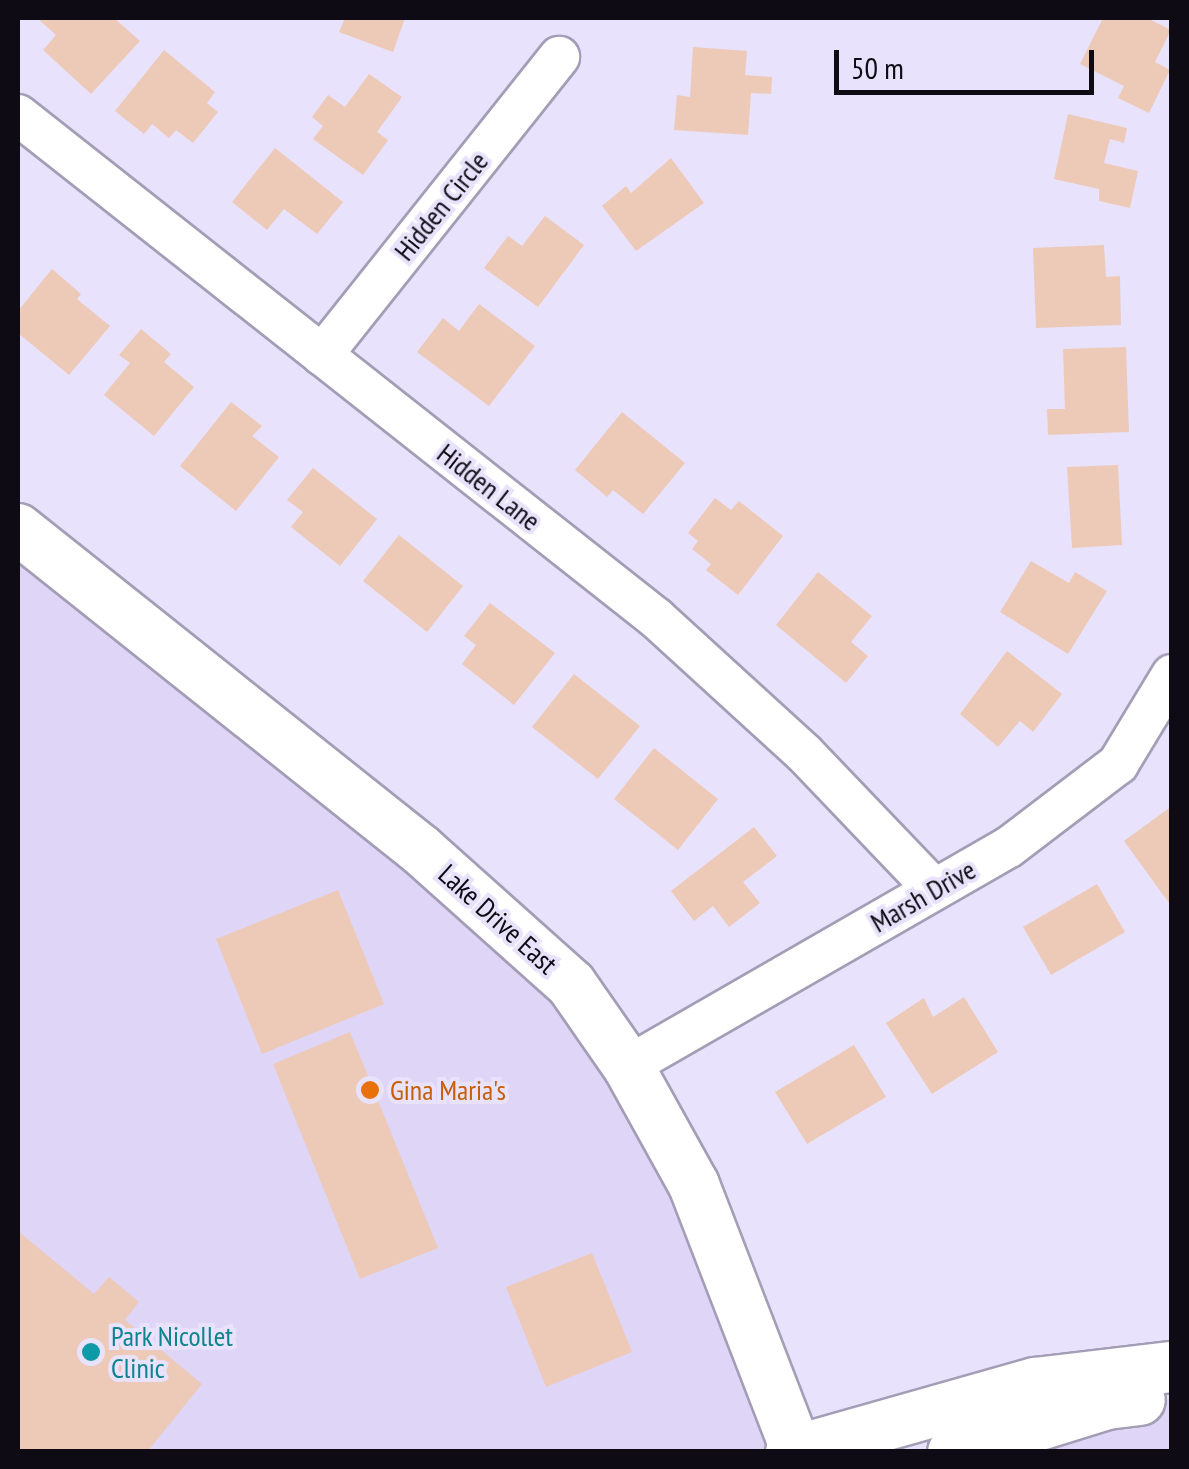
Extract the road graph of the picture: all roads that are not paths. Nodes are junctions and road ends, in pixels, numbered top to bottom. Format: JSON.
{"nodes":[{"id":1,"x":560,"y":57,"type":"dead end"},
{"id":2,"x":18,"y":115,"type":"edge"},
{"id":3,"x":322,"y":355,"type":"junction"},
{"id":4,"x":18,"y":530,"type":"edge"},
{"id":5,"x":1172,"y":675,"type":"edge"},
{"id":6,"x":934,"y":889,"type":"junction"},
{"id":7,"x":628,"y":1066,"type":"junction"},
{"id":8,"x":1172,"y":1368,"type":"edge"},
{"id":9,"x":1172,"y":1397,"type":"edge"},
{"id":10,"x":795,"y":1451,"type":"edge"},
{"id":11,"x":953,"y":1452,"type":"edge"}],
"edges":[{"from":1,"to":3,"type":"street","name":"Hidden Circle"},
{"from":2,"to":3,"type":"street","name":"Hidden Lane"},
{"from":3,"to":6,"type":"street","name":"Hidden Lane"},
{"from":4,"to":7,"type":"street","name":"Lake Drive East"},
{"from":5,"to":6,"type":"street","name":"Marsh Drive"},
{"from":6,"to":7,"type":"street","name":"Marsh Drive"},
{"from":7,"to":10,"type":"street","name":"Lake Drive East"},
{"from":8,"to":10,"type":"street"},
{"from":9,"to":11,"type":"street"}]}
